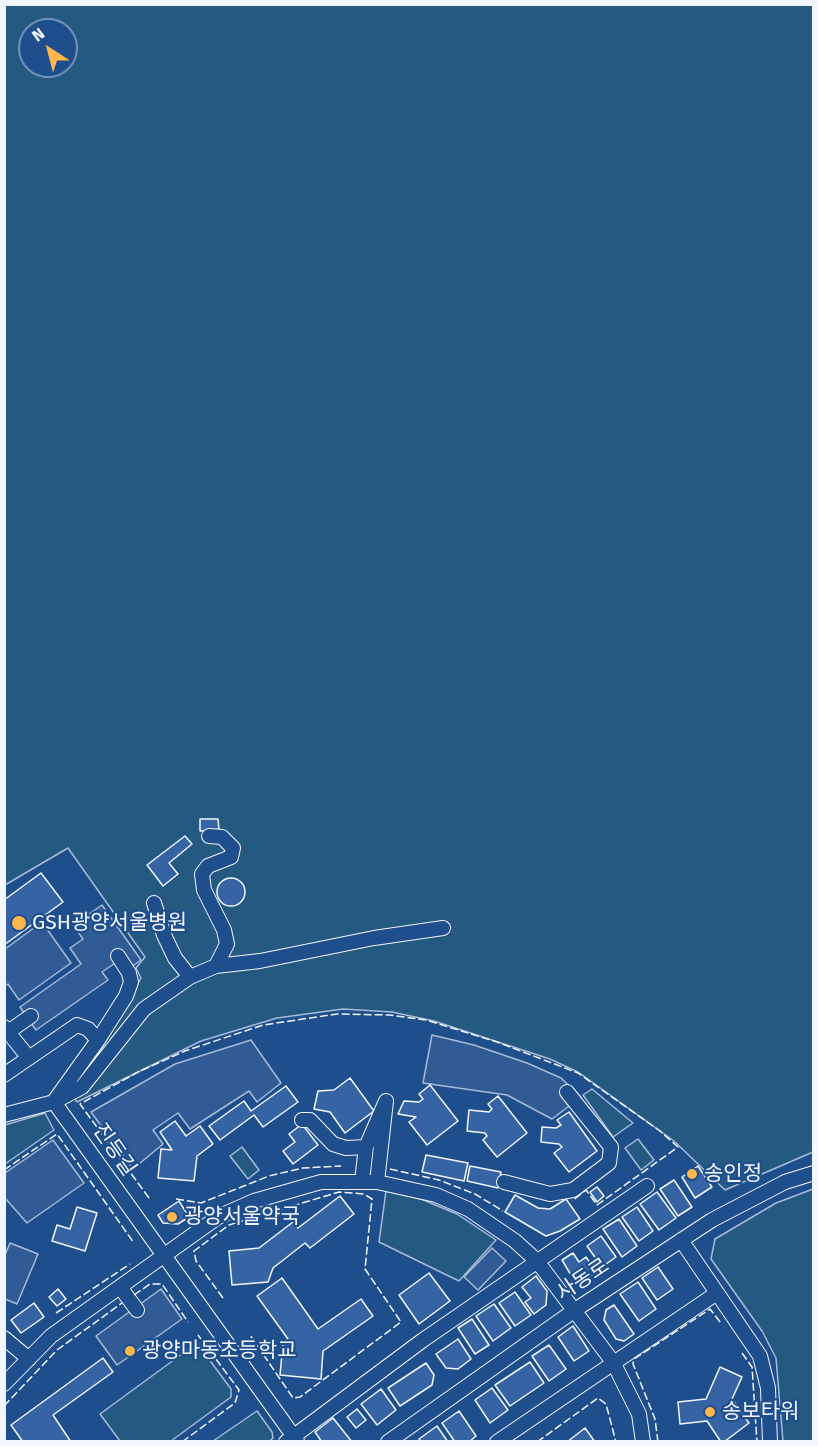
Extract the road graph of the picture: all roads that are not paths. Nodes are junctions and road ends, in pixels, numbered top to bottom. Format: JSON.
{"nodes":[{"id":1,"x":208,"y":836,"type":"dead end"},
{"id":2,"x":154,"y":903,"type":"dead end"},
{"id":3,"x":443,"y":928,"type":"dead end"},
{"id":4,"x":118,"y":956,"type":"dead end"},
{"id":5,"x":216,"y":966,"type":"junction"},
{"id":6,"x":190,"y":977,"type":"junction"},
{"id":7,"x":31,"y":1016,"type":"dead end"},
{"id":8,"x":6,"y":1030,"type":"edge"},
{"id":9,"x":98,"y":1040,"type":"junction"},
{"id":10,"x":29,"y":1058,"type":"junction"},
{"id":11,"x":4,"y":1075,"type":"edge"},
{"id":12,"x":567,"y":1092,"type":"dead end"},
{"id":13,"x":54,"y":1102,"type":"junction"},
{"id":14,"x":4,"y":1115,"type":"edge"},
{"id":15,"x":302,"y":1120,"type":"dead end"},
{"id":16,"x":366,"y":1148,"type":"junction"},
{"id":17,"x":813,"y":1173,"type":"edge"},
{"id":18,"x":362,"y":1181,"type":"junction"},
{"id":19,"x":377,"y":1182,"type":"junction"},
{"id":20,"x":504,"y":1182,"type":"dead end"},
{"id":21,"x":647,"y":1186,"type":"dead end"},
{"id":22,"x":681,"y":1240,"type":"junction"},
{"id":23,"x":163,"y":1256,"type":"junction"},
{"id":24,"x":537,"y":1261,"type":"junction"},
{"id":25,"x":120,"y":1287,"type":"junction"},
{"id":26,"x":717,"y":1293,"type":"junction"},
{"id":27,"x":137,"y":1310,"type":"dead end"},
{"id":28,"x":575,"y":1310,"type":"junction"},
{"id":29,"x":4,"y":1338,"type":"edge"},
{"id":30,"x":29,"y":1359,"type":"junction"},
{"id":31,"x":613,"y":1362,"type":"junction"},
{"id":32,"x":4,"y":1384,"type":"edge"},
{"id":33,"x":292,"y":1440,"type":"edge"},
{"id":34,"x":388,"y":1442,"type":"edge"},
{"id":35,"x":497,"y":1442,"type":"edge"},
{"id":36,"x":643,"y":1442,"type":"edge"},
{"id":37,"x":770,"y":1442,"type":"edge"}],
"edges":[{"from":1,"to":5,"type":"street"},
{"from":2,"to":6,"type":"street"},
{"from":3,"to":5,"type":"street"},
{"from":4,"to":9,"type":"street"},
{"from":5,"to":6,"type":"street"},
{"from":6,"to":13,"type":"street"},
{"from":7,"to":8,"type":"street"},
{"from":8,"to":10,"type":"street"},
{"from":9,"to":10,"type":"street"},
{"from":9,"to":13,"type":"street"},
{"from":10,"to":11,"type":"street"},
{"from":12,"to":20,"type":"street"},
{"from":13,"to":14,"type":"street"},
{"from":13,"to":23,"type":"street","name":"진등길"},
{"from":15,"to":16,"type":"street"},
{"from":16,"to":18,"type":"street"},
{"from":16,"to":19,"type":"street"},
{"from":17,"to":22,"type":"street","name":"사동로"},
{"from":18,"to":19,"type":"street"},
{"from":18,"to":23,"type":"street"},
{"from":19,"to":24,"type":"street"},
{"from":21,"to":24,"type":"street"},
{"from":22,"to":26,"type":"street"},
{"from":22,"to":28,"type":"street","name":"사동로"},
{"from":23,"to":25,"type":"street"},
{"from":23,"to":33,"type":"street","name":"진등길"},
{"from":24,"to":28,"type":"street"},
{"from":24,"to":33,"type":"street"},
{"from":25,"to":27,"type":"street"},
{"from":25,"to":30,"type":"street"},
{"from":26,"to":31,"type":"street"},
{"from":26,"to":37,"type":"street"},
{"from":28,"to":31,"type":"street"},
{"from":28,"to":34,"type":"street","name":"사동로"},
{"from":29,"to":30,"type":"street"},
{"from":30,"to":32,"type":"street"},
{"from":31,"to":35,"type":"street"},
{"from":31,"to":36,"type":"street"}]}
